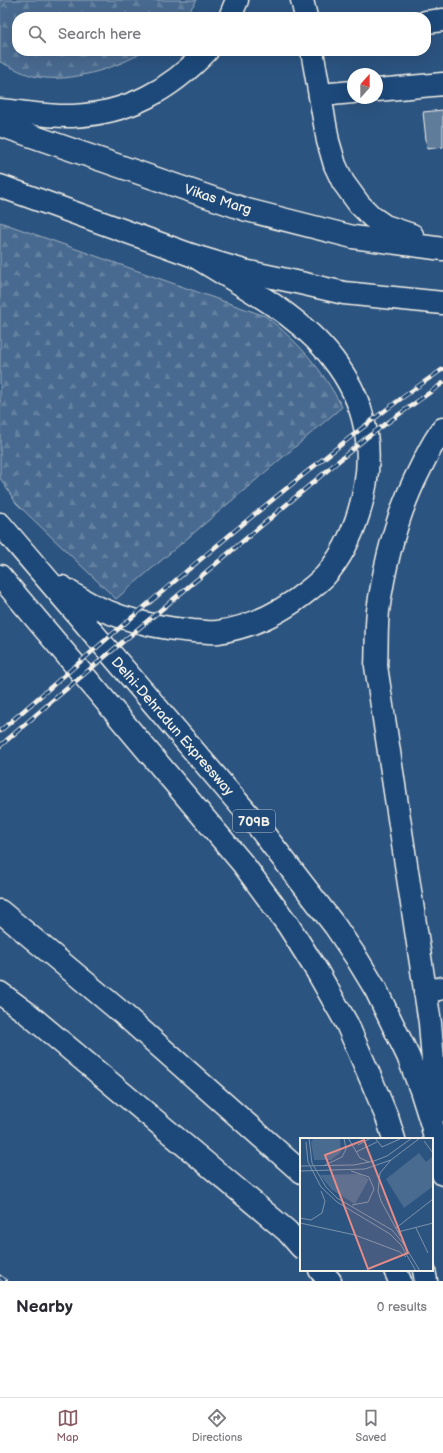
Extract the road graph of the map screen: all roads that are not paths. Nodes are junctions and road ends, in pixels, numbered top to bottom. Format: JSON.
{"nodes":[{"id":1,"x":237,"y":0,"type":"edge"},
{"id":2,"x":302,"y":0,"type":"edge"},
{"id":3,"x":232,"y":12,"type":"edge"},
{"id":4,"x":305,"y":12,"type":"edge"},
{"id":5,"x":443,"y":20,"type":"edge"},
{"id":6,"x":431,"y":21,"type":"edge"},
{"id":7,"x":202,"y":56,"type":"edge"},
{"id":8,"x":313,"y":56,"type":"edge"},
{"id":9,"x":443,"y":84,"type":"edge"},
{"id":10,"x":383,"y":89,"type":"edge"},
{"id":11,"x":347,"y":93,"type":"edge"},
{"id":12,"x":320,"y":95,"type":"junction"},
{"id":13,"x":0,"y":110,"type":"edge"},
{"id":14,"x":0,"y":125,"type":"edge"},
{"id":15,"x":0,"y":186,"type":"edge"},
{"id":16,"x":443,"y":247,"type":"edge"},
{"id":17,"x":194,"y":256,"type":"junction"},
{"id":18,"x":443,"y":303,"type":"edge"},
{"id":19,"x":443,"y":429,"type":"edge"},
{"id":20,"x":2,"y":526,"type":"edge"},
{"id":21,"x":0,"y":576,"type":"edge"},
{"id":22,"x":0,"y":911,"type":"edge"},
{"id":23,"x":434,"y":990,"type":"edge"},
{"id":24,"x":0,"y":993,"type":"edge"},
{"id":25,"x":437,"y":1031,"type":"edge"},
{"id":26,"x":394,"y":1138,"type":"edge"},
{"id":27,"x":442,"y":1167,"type":"edge"},
{"id":28,"x":300,"y":1171,"type":"edge"},
{"id":29,"x":300,"y":1246,"type":"edge"},
{"id":30,"x":321,"y":1271,"type":"edge"},
{"id":31,"x":395,"y":1271,"type":"edge"},
{"id":32,"x":424,"y":1271,"type":"edge"},
{"id":33,"x":330,"y":1281,"type":"edge"},
{"id":34,"x":400,"y":1281,"type":"edge"},
{"id":35,"x":426,"y":1281,"type":"edge"}],
"edges":[{"from":1,"to":3,"type":"main road"},
{"from":2,"to":4,"type":"main road"},
{"from":5,"to":6,"type":"main road"},
{"from":7,"to":13,"type":"main road"},
{"from":8,"to":12,"type":"main road"},
{"from":9,"to":10,"type":"main road"},
{"from":11,"to":12,"type":"main road"},
{"from":12,"to":16,"type":"main road"},
{"from":14,"to":16,"type":"main road","name":"Vikas Marg"},
{"from":15,"to":17,"type":"main road"},
{"from":17,"to":18,"type":"main road"},
{"from":17,"to":20,"type":"main road"},
{"from":19,"to":23,"type":"main road"},
{"from":20,"to":27,"type":"main road","name":"Delhi-Dehradun Expressway","number":"709B"},
{"from":21,"to":26,"type":"main road","number":"709B"},
{"from":22,"to":28,"type":"main road"},
{"from":23,"to":25,"type":"main road"},
{"from":24,"to":29,"type":"main road"},
{"from":25,"to":27,"type":"main road"},
{"from":30,"to":33,"type":"main road"},
{"from":31,"to":34,"type":"main road"},
{"from":32,"to":35,"type":"main road"}]}
